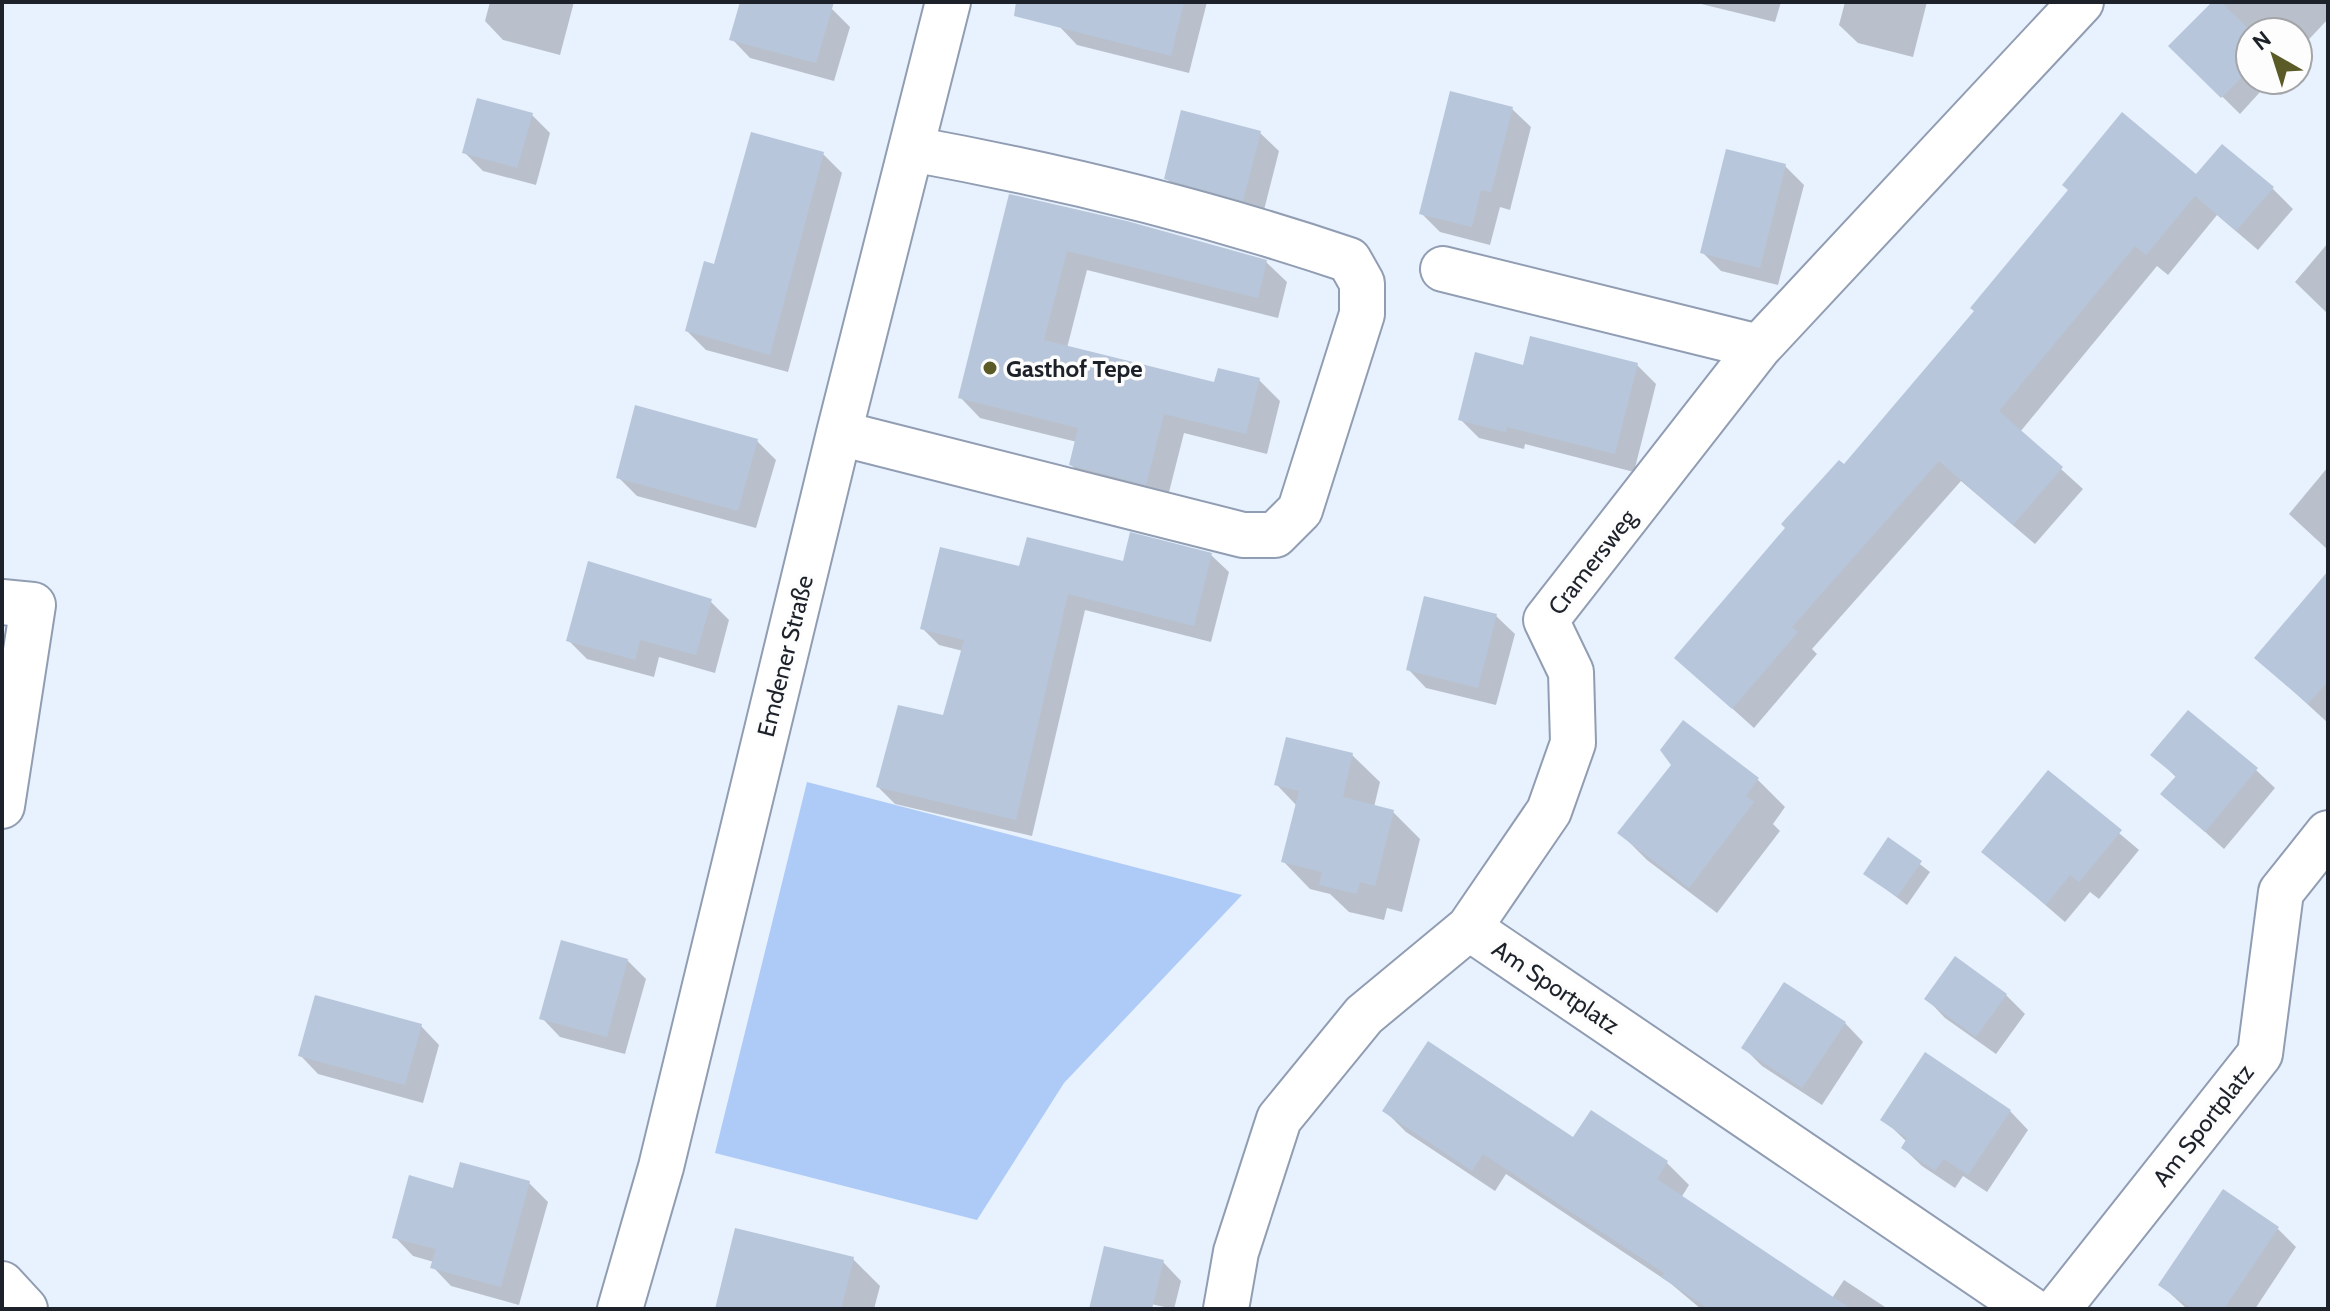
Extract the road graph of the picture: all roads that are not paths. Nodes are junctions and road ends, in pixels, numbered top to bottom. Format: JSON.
{"nodes":[{"id":1,"x":948,"y":2,"type":"edge"},
{"id":2,"x":2076,"y":4,"type":"edge"},
{"id":3,"x":912,"y":149,"type":"junction"},
{"id":4,"x":1443,"y":269,"type":"dead end"},
{"id":5,"x":1759,"y":347,"type":"junction"},
{"id":6,"x":839,"y":433,"type":"junction"},
{"id":7,"x":2,"y":602,"type":"edge"},
{"id":8,"x":2,"y":806,"type":"edge"},
{"id":9,"x":2328,"y":833,"type":"edge"},
{"id":10,"x":1469,"y":928,"type":"junction"},
{"id":11,"x":2,"y":1284,"type":"edge"},
{"id":12,"x":25,"y":1309,"type":"edge"},
{"id":13,"x":620,"y":1309,"type":"edge"},
{"id":14,"x":1226,"y":1309,"type":"edge"},
{"id":15,"x":2030,"y":1309,"type":"edge"},
{"id":16,"x":2058,"y":1309,"type":"edge"}],
"edges":[{"from":1,"to":3,"type":"street","name":"Emdener Straße"},
{"from":2,"to":5,"type":"street","name":"Cramersweg"},
{"from":3,"to":6,"type":"street","name":"Emdener Straße"},
{"from":3,"to":6,"type":"street"},
{"from":4,"to":5,"type":"street"},
{"from":5,"to":10,"type":"street","name":"Cramersweg"},
{"from":6,"to":13,"type":"street","name":"Emdener Straße"},
{"from":7,"to":8,"type":"street"},
{"from":9,"to":16,"type":"street","name":"Am Sportplatz"},
{"from":10,"to":14,"type":"street","name":"Am Sportplatz"},
{"from":10,"to":15,"type":"street","name":"Am Sportplatz"},
{"from":11,"to":12,"type":"street"}]}
